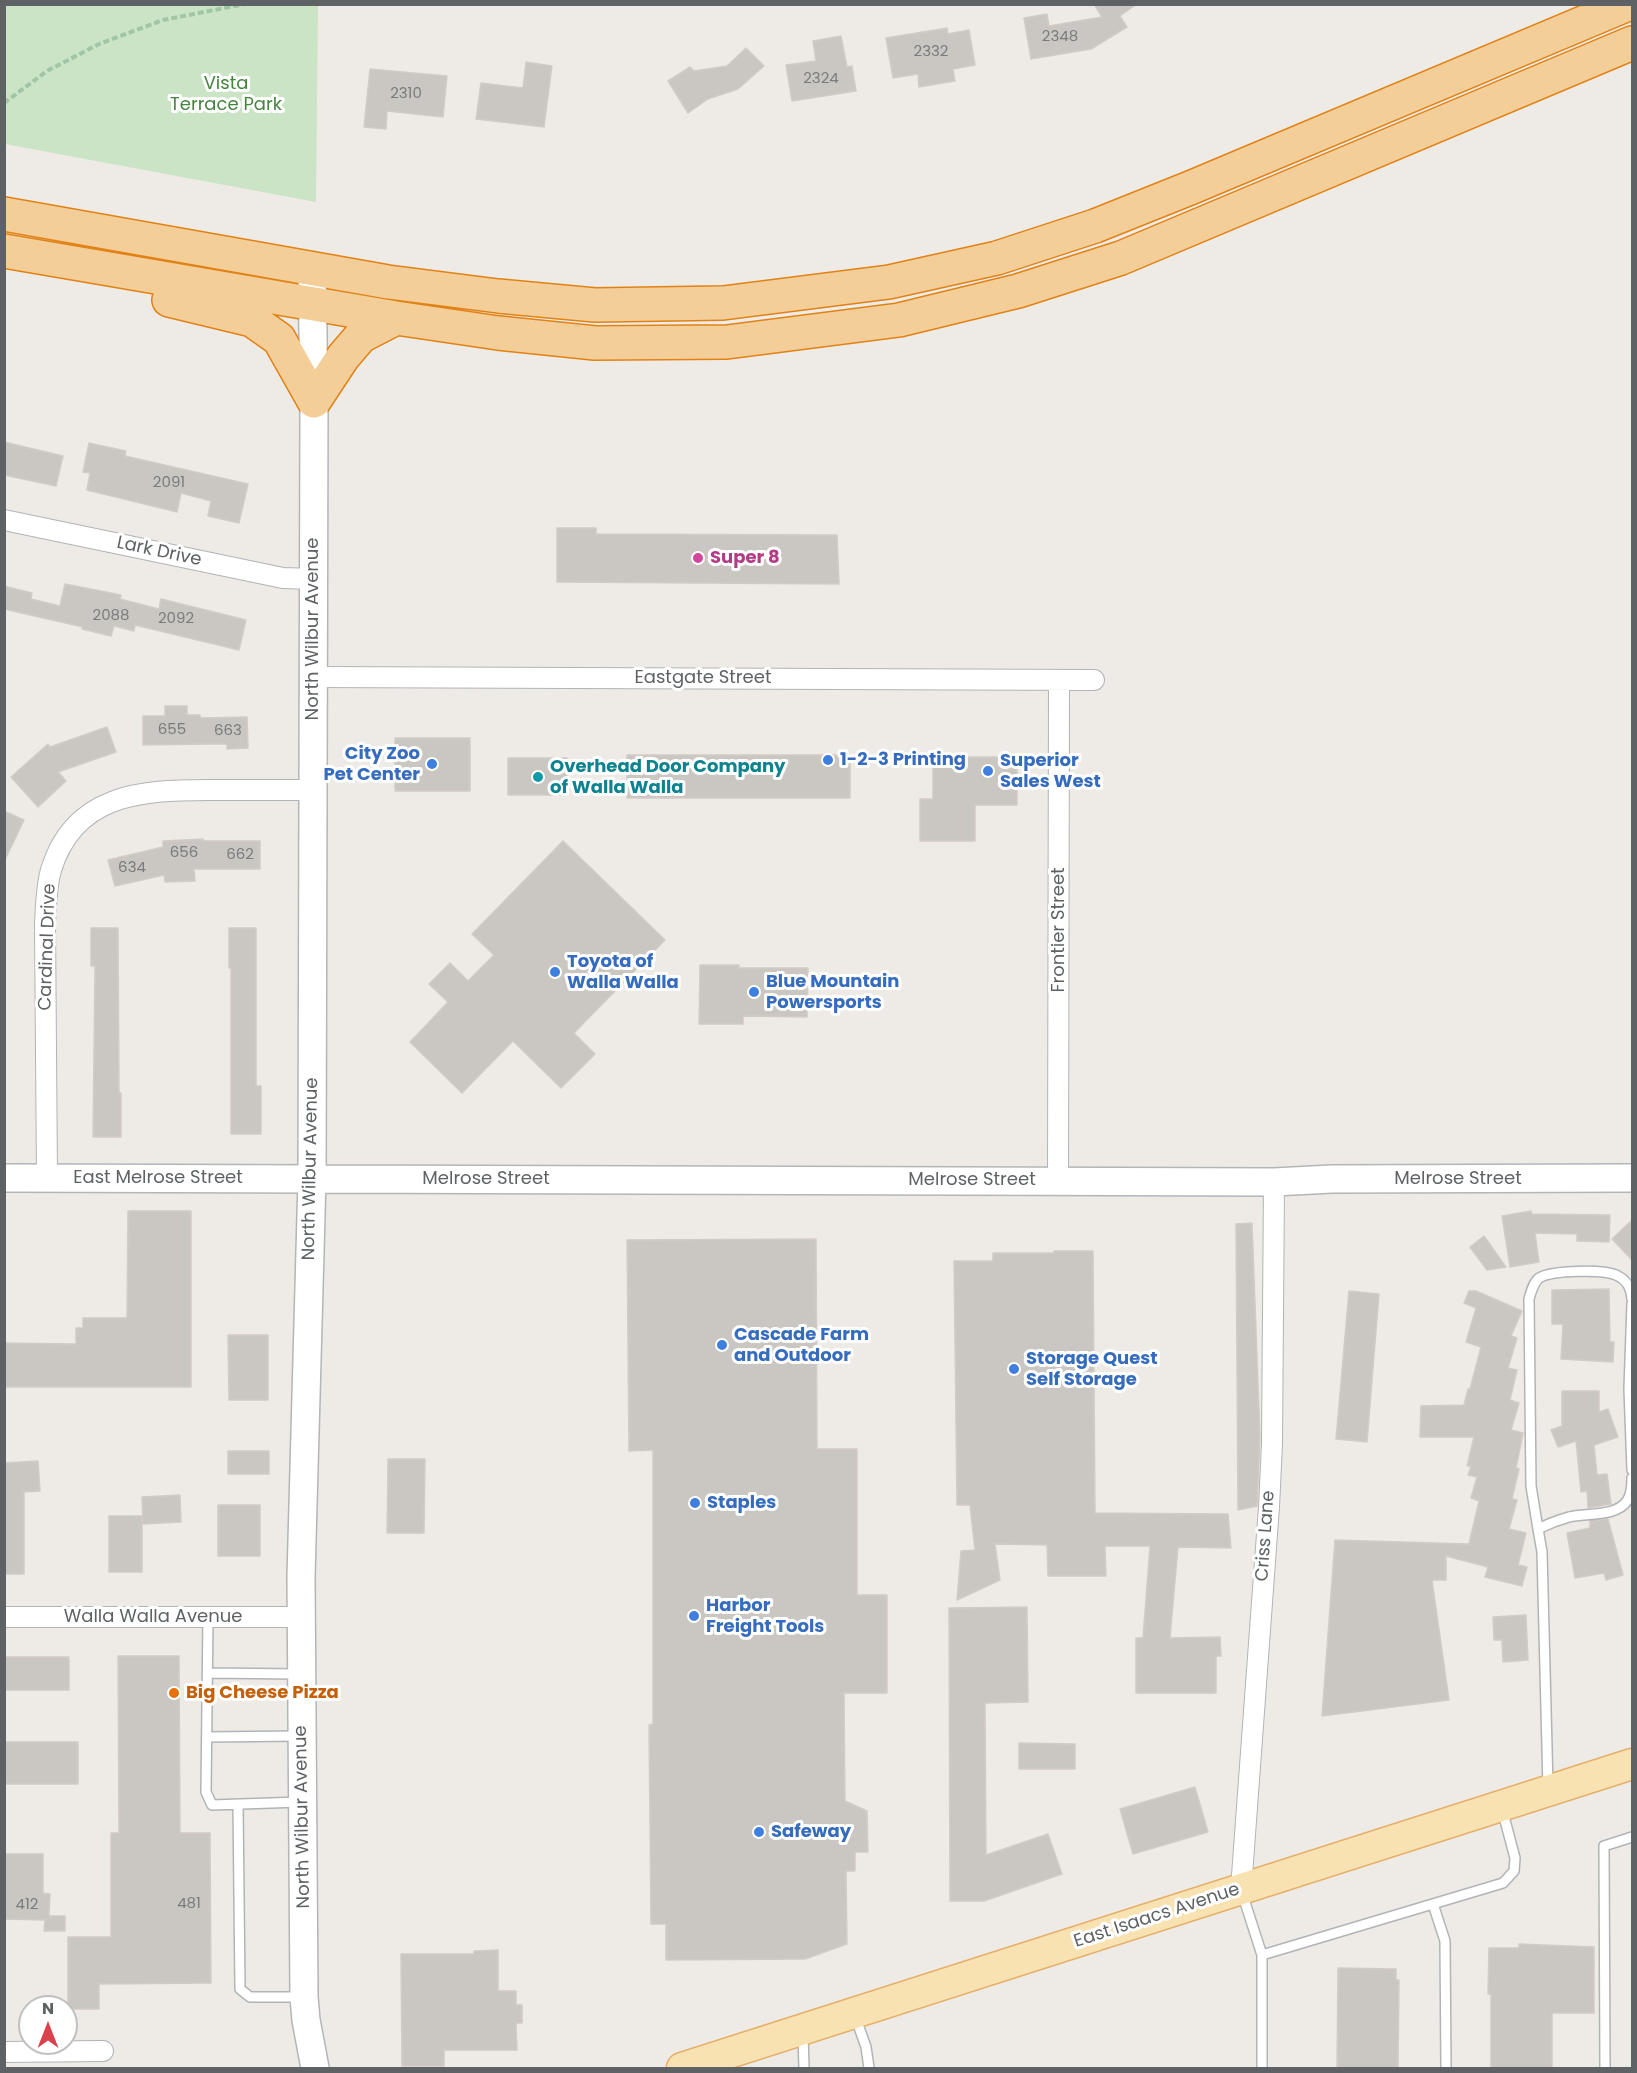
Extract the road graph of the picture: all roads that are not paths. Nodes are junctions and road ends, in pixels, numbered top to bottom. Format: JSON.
{"nodes":[{"id":1,"x":1628,"y":4,"type":"edge"},
{"id":2,"x":1632,"y":43,"type":"edge"},
{"id":3,"x":4,"y":214,"type":"edge"},
{"id":4,"x":4,"y":251,"type":"edge"},
{"id":5,"x":4,"y":259,"type":"edge"},
{"id":6,"x":312,"y":269,"type":"junction"},
{"id":7,"x":313,"y":304,"type":"junction"},
{"id":8,"x":396,"y":318,"type":"junction"},
{"id":9,"x":314,"y":401,"type":"junction"},
{"id":10,"x":4,"y":520,"type":"edge"},
{"id":11,"x":313,"y":579,"type":"junction"},
{"id":12,"x":313,"y":677,"type":"junction"},
{"id":13,"x":1059,"y":680,"type":"junction"},
{"id":14,"x":1094,"y":680,"type":"dead end"},
{"id":15,"x":313,"y":790,"type":"junction"},
{"id":16,"x":47,"y":1177,"type":"junction"},
{"id":17,"x":4,"y":1178,"type":"edge"},
{"id":18,"x":1632,"y":1178,"type":"edge"},
{"id":19,"x":312,"y":1179,"type":"junction"},
{"id":20,"x":1058,"y":1181,"type":"junction"},
{"id":21,"x":1274,"y":1182,"type":"junction"},
{"id":22,"x":1632,"y":1299,"type":"edge"},
{"id":23,"x":1632,"y":1304,"type":"edge"},
{"id":24,"x":1632,"y":1470,"type":"edge"},
{"id":25,"x":1632,"y":1478,"type":"edge"},
{"id":26,"x":1538,"y":1529,"type":"junction"},
{"id":27,"x":4,"y":1617,"type":"edge"},
{"id":28,"x":208,"y":1617,"type":"junction"},
{"id":29,"x":302,"y":1617,"type":"junction"},
{"id":30,"x":208,"y":1672,"type":"junction"},
{"id":31,"x":301,"y":1674,"type":"junction"},
{"id":32,"x":302,"y":1736,"type":"junction"},
{"id":33,"x":207,"y":1737,"type":"junction"},
{"id":34,"x":1632,"y":1764,"type":"edge"},
{"id":35,"x":1548,"y":1792,"type":"junction"},
{"id":36,"x":303,"y":1802,"type":"junction"},
{"id":37,"x":238,"y":1804,"type":"junction"},
{"id":38,"x":1502,"y":1807,"type":"junction"},
{"id":39,"x":1632,"y":1837,"type":"edge"},
{"id":40,"x":1240,"y":1889,"type":"junction"},
{"id":41,"x":1433,"y":1904,"type":"junction"},
{"id":42,"x":1262,"y":1955,"type":"junction"},
{"id":43,"x":304,"y":1997,"type":"junction"},
{"id":44,"x":854,"y":2014,"type":"junction"},
{"id":45,"x":802,"y":2030,"type":"junction"},
{"id":46,"x":102,"y":2051,"type":"dead end"},
{"id":47,"x":4,"y":2052,"type":"edge"},
{"id":48,"x":315,"y":2068,"type":"edge"},
{"id":49,"x":682,"y":2068,"type":"edge"},
{"id":50,"x":804,"y":2068,"type":"edge"},
{"id":51,"x":869,"y":2068,"type":"edge"},
{"id":52,"x":1262,"y":2068,"type":"edge"},
{"id":53,"x":1446,"y":2068,"type":"edge"},
{"id":54,"x":1605,"y":2068,"type":"edge"}],
"edges":[{"from":1,"to":6,"type":"highway"},
{"from":2,"to":8,"type":"highway"},
{"from":3,"to":6,"type":"highway"},
{"from":4,"to":7,"type":"highway"},
{"from":5,"to":9,"type":"highway"},
{"from":6,"to":7,"type":"main road","name":"North Wilbur Avenue"},
{"from":7,"to":8,"type":"highway"},
{"from":7,"to":9,"type":"main road","name":"North Wilbur Avenue"},
{"from":8,"to":9,"type":"highway"},
{"from":9,"to":11,"type":"main road","name":"North Wilbur Avenue"},
{"from":10,"to":11,"type":"street","name":"Lark Drive"},
{"from":11,"to":12,"type":"main road","name":"North Wilbur Avenue"},
{"from":12,"to":13,"type":"street","name":"Eastgate Street"},
{"from":12,"to":15,"type":"main road","name":"North Wilbur Avenue"},
{"from":13,"to":14,"type":"street","name":"Eastgate Street"},
{"from":13,"to":20,"type":"street","name":"Frontier Street"},
{"from":15,"to":16,"type":"street","name":"Cardinal Drive"},
{"from":15,"to":19,"type":"main road","name":"North Wilbur Avenue"},
{"from":16,"to":17,"type":"main road","name":"East Melrose Street"},
{"from":16,"to":19,"type":"main road","name":"East Melrose Street"},
{"from":18,"to":21,"type":"main road","name":"Melrose Street"},
{"from":19,"to":20,"type":"main road","name":"Melrose Street"},
{"from":19,"to":29,"type":"main road","name":"North Wilbur Avenue"},
{"from":20,"to":21,"type":"main road","name":"Melrose Street"},
{"from":21,"to":40,"type":"street","name":"Criss Lane"},
{"from":22,"to":26,"type":"lane"},
{"from":23,"to":24,"type":"lane"},
{"from":25,"to":26,"type":"lane"},
{"from":26,"to":35,"type":"lane"},
{"from":27,"to":28,"type":"street","name":"Walla Walla Avenue"},
{"from":28,"to":29,"type":"street","name":"Walla Walla Avenue"},
{"from":28,"to":30,"type":"lane"},
{"from":29,"to":31,"type":"main road","name":"North Wilbur Avenue"},
{"from":30,"to":31,"type":"lane"},
{"from":30,"to":33,"type":"lane"},
{"from":31,"to":32,"type":"main road","name":"North Wilbur Avenue"},
{"from":32,"to":33,"type":"lane"},
{"from":32,"to":36,"type":"main road","name":"North Wilbur Avenue"},
{"from":33,"to":37,"type":"lane"},
{"from":34,"to":35,"type":"main road","name":"East Isaacs Avenue"},
{"from":35,"to":38,"type":"main road","name":"East Isaacs Avenue"},
{"from":36,"to":37,"type":"lane"},
{"from":36,"to":43,"type":"main road","name":"North Wilbur Avenue"},
{"from":37,"to":43,"type":"lane"},
{"from":38,"to":40,"type":"main road","name":"East Isaacs Avenue"},
{"from":38,"to":41,"type":"lane"},
{"from":39,"to":54,"type":"lane"},
{"from":40,"to":42,"type":"lane"},
{"from":40,"to":44,"type":"main road","name":"East Isaacs Avenue"},
{"from":41,"to":42,"type":"lane"},
{"from":41,"to":53,"type":"lane"},
{"from":42,"to":52,"type":"lane"},
{"from":43,"to":48,"type":"main road","name":"North Wilbur Avenue"},
{"from":44,"to":45,"type":"main road","name":"East Isaacs Avenue"},
{"from":44,"to":51,"type":"lane"},
{"from":45,"to":49,"type":"main road","name":"East Isaacs Avenue"},
{"from":45,"to":50,"type":"lane"},
{"from":46,"to":47,"type":"street"}]}
